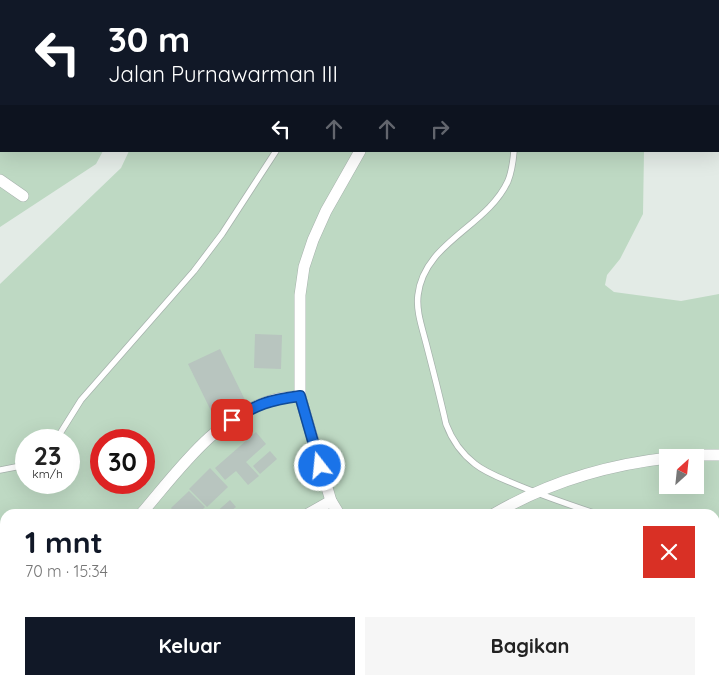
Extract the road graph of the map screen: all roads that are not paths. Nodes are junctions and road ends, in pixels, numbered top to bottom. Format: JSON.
{"nodes":[{"id":1,"x":275,"y":152,"type":"edge"},
{"id":2,"x":359,"y":152,"type":"edge"},
{"id":3,"x":514,"y":152,"type":"edge"},
{"id":4,"x":0,"y":180,"type":"edge"},
{"id":5,"x":23,"y":196,"type":"dead end"},
{"id":6,"x":300,"y":396,"type":"junction"},
{"id":7,"x":63,"y":429,"type":"edge"},
{"id":8,"x":704,"y":455,"type":"edge"},
{"id":9,"x":719,"y":455,"type":"edge"},
{"id":10,"x":659,"y":460,"type":"edge"},
{"id":11,"x":15,"y":467,"type":"edge"},
{"id":12,"x":0,"y":470,"type":"edge"},
{"id":13,"x":534,"y":493,"type":"junction"},
{"id":14,"x":331,"y":501,"type":"junction"},
{"id":15,"x":145,"y":509,"type":"edge"},
{"id":16,"x":317,"y":509,"type":"edge"},
{"id":17,"x":336,"y":509,"type":"edge"},
{"id":18,"x":504,"y":509,"type":"edge"},
{"id":19,"x":582,"y":509,"type":"edge"}],
"edges":[{"from":1,"to":7,"type":"lane"},
{"from":2,"to":6,"type":"street"},
{"from":3,"to":13,"type":"lane"},
{"from":4,"to":5,"type":"street"},
{"from":6,"to":14,"type":"street"},
{"from":6,"to":15,"type":"street"},
{"from":8,"to":9,"type":"street"},
{"from":10,"to":13,"type":"street"},
{"from":11,"to":12,"type":"lane"},
{"from":13,"to":18,"type":"street"},
{"from":13,"to":19,"type":"lane"},
{"from":14,"to":16,"type":"street"},
{"from":14,"to":17,"type":"street"}]}
